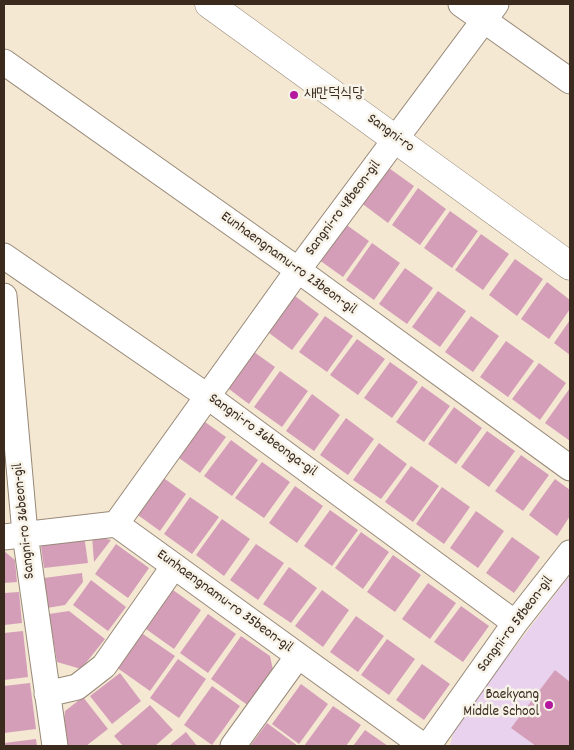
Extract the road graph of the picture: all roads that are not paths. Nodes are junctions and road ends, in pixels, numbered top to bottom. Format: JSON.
{"nodes":[{"id":1,"x":210,"y":4,"type":"edge"},
{"id":2,"x":461,"y":4,"type":"edge"},
{"id":3,"x":490,"y":12,"type":"edge"},
{"id":4,"x":4,"y":62,"type":"edge"},
{"id":5,"x":570,"y":81,"type":"edge"},
{"id":6,"x":396,"y":139,"type":"junction"},
{"id":7,"x":4,"y":256,"type":"edge"},
{"id":8,"x":570,"y":266,"type":"edge"},
{"id":9,"x":298,"y":270,"type":"junction"},
{"id":10,"x":4,"y":296,"type":"edge"},
{"id":11,"x":207,"y":396,"type":"junction"},
{"id":12,"x":570,"y":468,"type":"edge"},
{"id":13,"x":116,"y":524,"type":"junction"},
{"id":14,"x":14,"y":536,"type":"edge"},
{"id":15,"x":570,"y":552,"type":"edge"},
{"id":16,"x":174,"y":566,"type":"junction"},
{"id":17,"x":515,"y":623,"type":"junction"},
{"id":18,"x":298,"y":656,"type":"junction"},
{"id":19,"x":47,"y":694,"type":"junction"},
{"id":20,"x":55,"y":746,"type":"edge"},
{"id":21,"x":233,"y":746,"type":"edge"},
{"id":22,"x":423,"y":746,"type":"edge"},
{"id":23,"x":428,"y":746,"type":"edge"}],
"edges":[{"from":1,"to":6,"type":"street","name":"Sangni-ro"},
{"from":2,"to":3,"type":"street"},
{"from":3,"to":5,"type":"street"},
{"from":3,"to":6,"type":"street","name":"Sangni-ro 48beon-gil"},
{"from":4,"to":9,"type":"street","name":"Eunhaengnamu-ro 23beon-gil"},
{"from":6,"to":8,"type":"street","name":"Sangni-ro"},
{"from":6,"to":9,"type":"street","name":"Sangni-ro 48beon-gil"},
{"from":7,"to":11,"type":"street","name":"Sangni-ro 36beonga-gil"},
{"from":9,"to":11,"type":"street","name":"Sangni-ro 48beon-gil"},
{"from":9,"to":12,"type":"street","name":"Eunhaengnamu-ro 23beon-gil"},
{"from":10,"to":14,"type":"street","name":"Sangni-ro 36beon-gil"},
{"from":11,"to":13,"type":"street","name":"Sangni-ro 48beon-gil"},
{"from":11,"to":17,"type":"street","name":"Sangni-ro 36beonga-gil"},
{"from":13,"to":14,"type":"street"},
{"from":13,"to":16,"type":"street","name":"Eunhaengnamu-ro 35beon-gil"},
{"from":14,"to":19,"type":"street","name":"Sangni-ro 36beon-gil"},
{"from":15,"to":17,"type":"street","name":"Sangni-ro 58beon-gil"},
{"from":16,"to":18,"type":"street","name":"Eunhaengnamu-ro 35beon-gil"},
{"from":16,"to":19,"type":"street"},
{"from":17,"to":23,"type":"street","name":"Sangni-ro 58beon-gil"},
{"from":18,"to":21,"type":"street"},
{"from":18,"to":22,"type":"street","name":"Eunhaengnamu-ro 35beon-gil"},
{"from":19,"to":20,"type":"street","name":"Sangni-ro 36beon-gil"}]}
